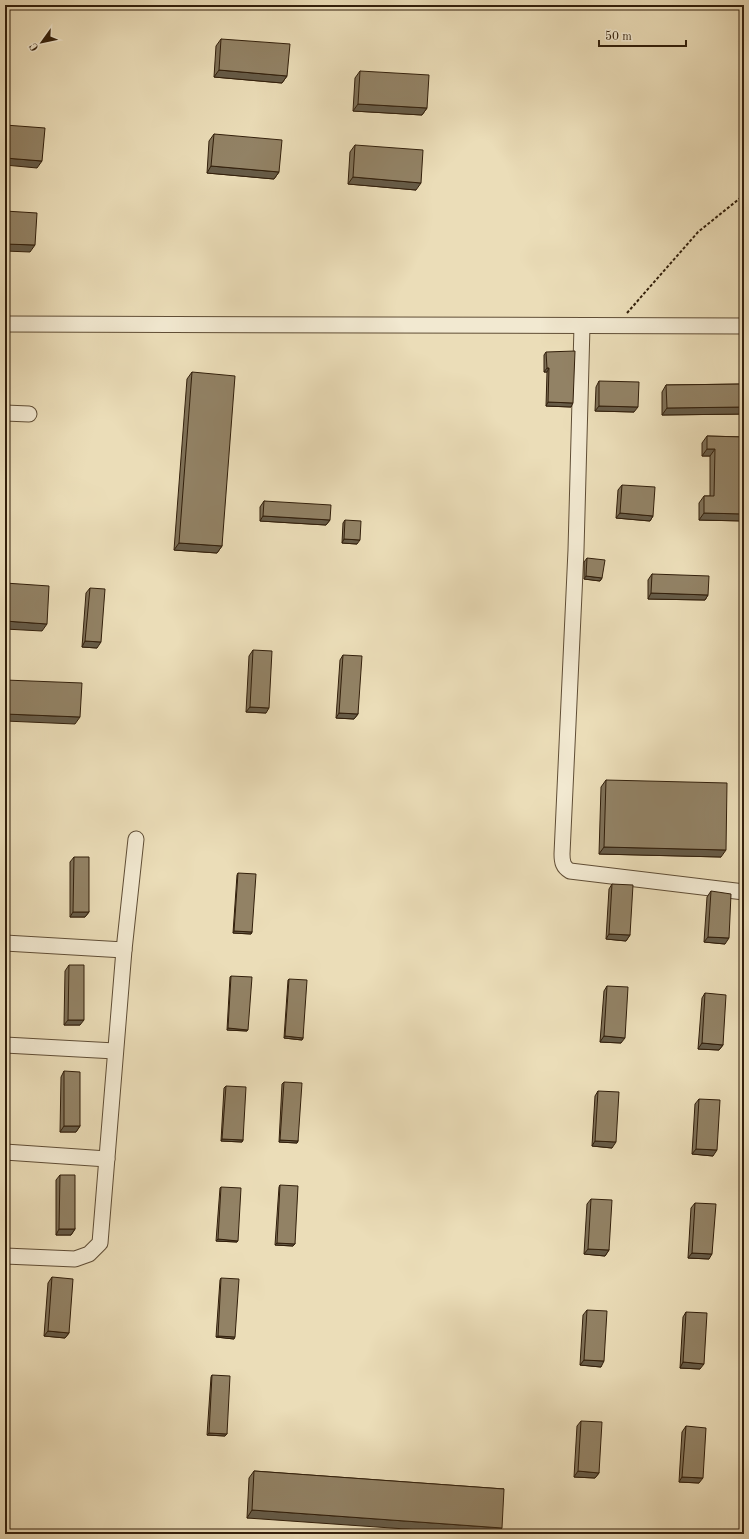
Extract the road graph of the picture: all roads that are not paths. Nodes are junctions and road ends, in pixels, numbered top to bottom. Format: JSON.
{"nodes":[{"id":1,"x":5,"y":324,"type":"edge"},
{"id":2,"x":582,"y":326,"type":"junction"},
{"id":3,"x":744,"y":326,"type":"edge"},
{"id":4,"x":5,"y":413,"type":"edge"},
{"id":5,"x":29,"y":414,"type":"dead end"},
{"id":6,"x":136,"y":839,"type":"dead end"},
{"id":7,"x":744,"y":892,"type":"edge"},
{"id":8,"x":5,"y":943,"type":"edge"},
{"id":9,"x":124,"y":950,"type":"junction"},
{"id":10,"x":5,"y":1045,"type":"edge"},
{"id":11,"x":115,"y":1051,"type":"junction"},
{"id":12,"x":5,"y":1152,"type":"edge"},
{"id":13,"x":107,"y":1159,"type":"junction"},
{"id":14,"x":5,"y":1256,"type":"edge"}],
"edges":[{"from":1,"to":2,"type":"street"},
{"from":2,"to":3,"type":"street"},
{"from":2,"to":7,"type":"street"},
{"from":4,"to":5,"type":"street"},
{"from":6,"to":9,"type":"street"},
{"from":8,"to":9,"type":"street"},
{"from":9,"to":11,"type":"street"},
{"from":10,"to":11,"type":"street"},
{"from":11,"to":13,"type":"street"},
{"from":12,"to":13,"type":"street"},
{"from":13,"to":14,"type":"street"}]}
